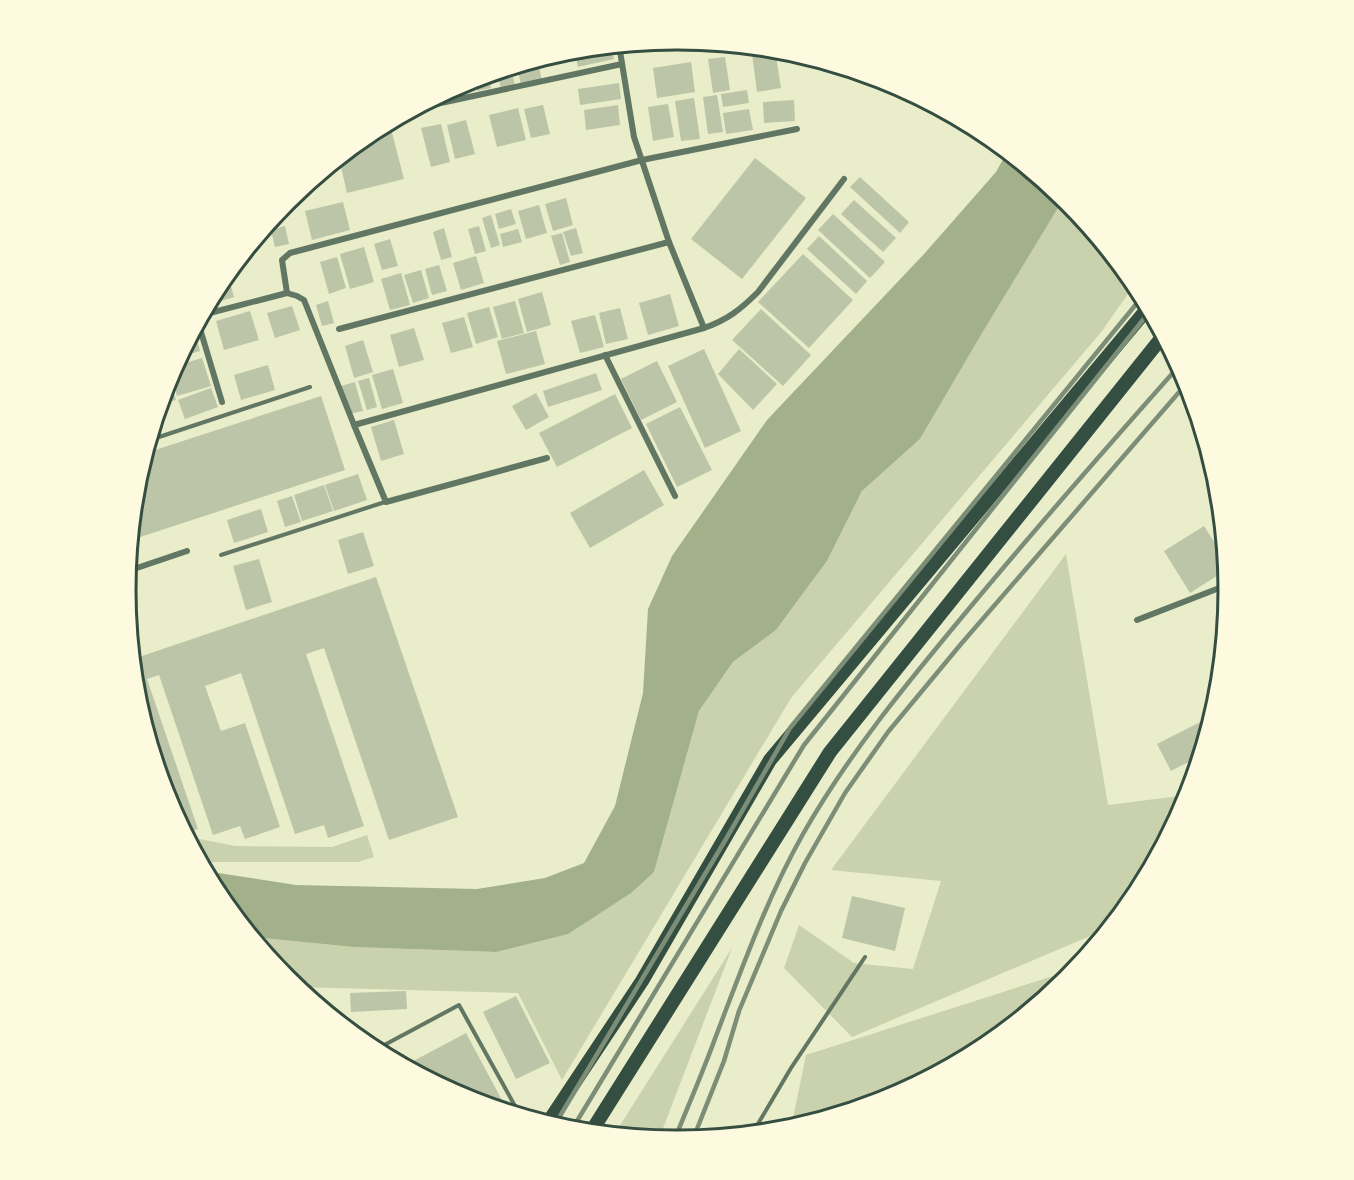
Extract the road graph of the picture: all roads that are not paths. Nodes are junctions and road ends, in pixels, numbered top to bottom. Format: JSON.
{"nodes":[{"id":1,"x":620,"y":53,"type":"edge"},
{"id":2,"x":622,"y":64,"type":"junction"},
{"id":3,"x":444,"y":102,"type":"edge"},
{"id":4,"x":797,"y":129,"type":"dead end"},
{"id":5,"x":642,"y":160,"type":"junction"},
{"id":6,"x":844,"y":179,"type":"dead end"},
{"id":7,"x":669,"y":242,"type":"junction"},
{"id":8,"x":287,"y":293,"type":"junction"},
{"id":9,"x":214,"y":312,"type":"edge"},
{"id":10,"x":1142,"y":315,"type":"edge"},
{"id":11,"x":704,"y":328,"type":"junction"},
{"id":12,"x":339,"y":329,"type":"dead end"},
{"id":13,"x":202,"y":334,"type":"edge"},
{"id":14,"x":1158,"y":343,"type":"edge"},
{"id":15,"x":605,"y":355,"type":"junction"},
{"id":16,"x":310,"y":387,"type":"dead end"},
{"id":17,"x":222,"y":402,"type":"dead end"},
{"id":18,"x":354,"y":425,"type":"junction"},
{"id":19,"x":159,"y":437,"type":"edge"},
{"id":20,"x":547,"y":458,"type":"dead end"},
{"id":21,"x":675,"y":496,"type":"dead end"},
{"id":22,"x":386,"y":502,"type":"junction"},
{"id":23,"x":187,"y":551,"type":"dead end"},
{"id":24,"x":221,"y":555,"type":"dead end"},
{"id":25,"x":137,"y":568,"type":"edge"},
{"id":26,"x":1218,"y":589,"type":"edge"},
{"id":27,"x":1137,"y":620,"type":"dead end"},
{"id":28,"x":865,"y":957,"type":"dead end"},
{"id":29,"x":385,"y":1044,"type":"edge"},
{"id":30,"x":515,"y":1105,"type":"edge"},
{"id":31,"x":553,"y":1116,"type":"edge"},
{"id":32,"x":596,"y":1124,"type":"edge"},
{"id":33,"x":758,"y":1124,"type":"edge"}],
"edges":[{"from":1,"to":2,"type":"street"},
{"from":2,"to":3,"type":"street"},
{"from":2,"to":5,"type":"street"},
{"from":4,"to":5,"type":"street"},
{"from":5,"to":7,"type":"street"},
{"from":5,"to":8,"type":"street"},
{"from":6,"to":11,"type":"street"},
{"from":7,"to":11,"type":"street"},
{"from":7,"to":12,"type":"street"},
{"from":8,"to":9,"type":"street"},
{"from":8,"to":18,"type":"street"},
{"from":10,"to":31,"type":"highway"},
{"from":11,"to":15,"type":"street"},
{"from":13,"to":17,"type":"street"},
{"from":14,"to":32,"type":"highway"},
{"from":15,"to":18,"type":"street"},
{"from":15,"to":21,"type":"street"},
{"from":16,"to":19,"type":"lane"},
{"from":18,"to":22,"type":"street"},
{"from":20,"to":22,"type":"street"},
{"from":22,"to":24,"type":"lane"},
{"from":23,"to":25,"type":"street"},
{"from":26,"to":27,"type":"street"},
{"from":28,"to":33,"type":"lane"},
{"from":29,"to":30,"type":"lane"}]}
